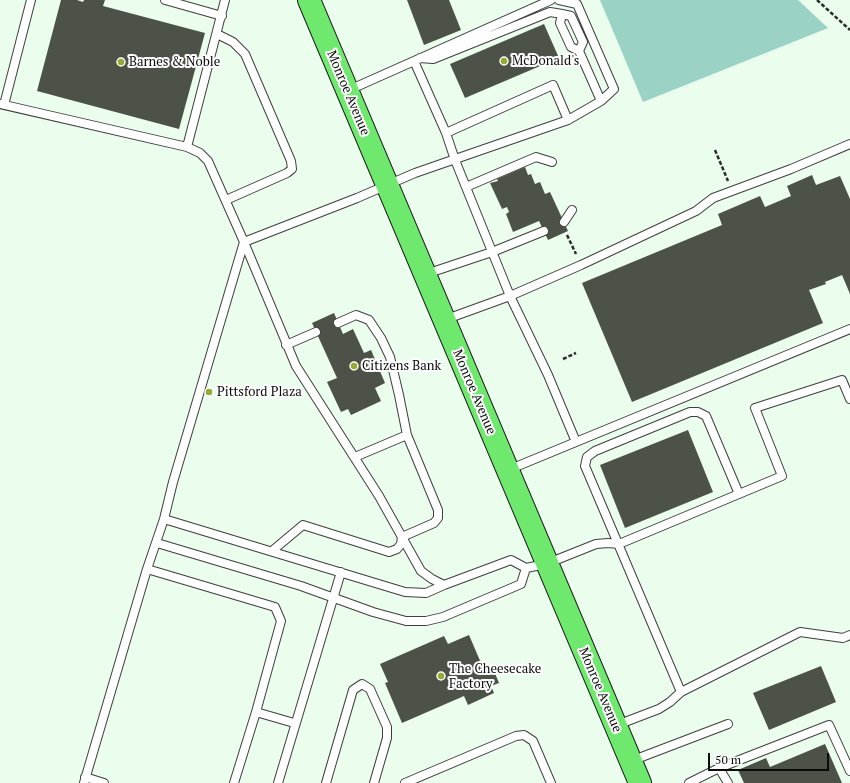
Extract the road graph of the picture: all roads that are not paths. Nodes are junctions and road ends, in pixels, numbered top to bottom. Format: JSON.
{"nodes":[{"id":1,"x":31,"y":0,"type":"edge"},
{"id":2,"x":165,"y":0,"type":"edge"},
{"id":3,"x":225,"y":0,"type":"edge"},
{"id":4,"x":551,"y":0,"type":"edge"},
{"id":5,"x":559,"y":0,"type":"edge"},
{"id":6,"x":311,"y":1,"type":"edge"},
{"id":7,"x":562,"y":14,"type":"junction"},
{"id":8,"x":222,"y":16,"type":"junction"},
{"id":9,"x":217,"y":34,"type":"junction"},
{"id":10,"x":579,"y":51,"type":"junction"},
{"id":11,"x":417,"y":59,"type":"junction"},
{"id":12,"x":347,"y":91,"type":"junction"},
{"id":13,"x":602,"y":102,"type":"junction"},
{"id":14,"x":2,"y":105,"type":"edge"},
{"id":15,"x":568,"y":120,"type":"junction"},
{"id":16,"x":446,"y":133,"type":"junction"},
{"id":17,"x":850,"y":144,"type":"edge"},
{"id":18,"x":187,"y":148,"type":"junction"},
{"id":19,"x":454,"y":160,"type":"junction"},
{"id":20,"x":552,"y":162,"type":"dead end"},
{"id":21,"x":386,"y":186,"type":"junction"},
{"id":22,"x":466,"y":187,"type":"junction"},
{"id":23,"x":226,"y":200,"type":"junction"},
{"id":24,"x":572,"y":210,"type":"dead end"},
{"id":25,"x":564,"y":222,"type":"dead end"},
{"id":26,"x":544,"y":231,"type":"dead end"},
{"id":27,"x":244,"y":242,"type":"junction"},
{"id":28,"x":492,"y":252,"type":"junction"},
{"id":29,"x":424,"y":274,"type":"junction"},
{"id":30,"x":510,"y":296,"type":"junction"},
{"id":31,"x":443,"y":320,"type":"junction"},
{"id":32,"x":338,"y":322,"type":"dead end"},
{"id":33,"x":850,"y":329,"type":"edge"},
{"id":34,"x":316,"y":332,"type":"dead end"},
{"id":35,"x":286,"y":345,"type":"junction"},
{"id":36,"x":850,"y":399,"type":"edge"},
{"id":37,"x":407,"y":435,"type":"junction"},
{"id":38,"x":576,"y":442,"type":"junction"},
{"id":39,"x":355,"y":457,"type":"junction"},
{"id":40,"x":507,"y":470,"type":"junction"},
{"id":41,"x":739,"y":494,"type":"junction"},
{"id":42,"x":164,"y":519,"type":"junction"},
{"id":43,"x":402,"y":537,"type":"junction"},
{"id":44,"x":157,"y":543,"type":"junction"},
{"id":45,"x":619,"y":544,"type":"junction"},
{"id":46,"x":272,"y":551,"type":"junction"},
{"id":47,"x":536,"y":566,"type":"junction"},
{"id":48,"x":147,"y":569,"type":"junction"},
{"id":49,"x":341,"y":572,"type":"junction"},
{"id":50,"x":444,"y":585,"type":"junction"},
{"id":51,"x":333,"y":598,"type":"junction"},
{"id":52,"x":850,"y":635,"type":"edge"},
{"id":53,"x":681,"y":692,"type":"junction"},
{"id":54,"x":256,"y":712,"type":"junction"},
{"id":55,"x":294,"y":724,"type":"junction"},
{"id":56,"x":728,"y":724,"type":"dead end"},
{"id":57,"x":615,"y":726,"type":"junction"},
{"id":58,"x":630,"y":761,"type":"junction"},
{"id":59,"x":719,"y":768,"type":"junction"},
{"id":60,"x":850,"y":771,"type":"edge"},
{"id":61,"x":84,"y":780,"type":"edge"},
{"id":62,"x":104,"y":783,"type":"edge"},
{"id":63,"x":234,"y":783,"type":"edge"},
{"id":64,"x":278,"y":783,"type":"edge"},
{"id":65,"x":326,"y":783,"type":"edge"},
{"id":66,"x":374,"y":783,"type":"edge"},
{"id":67,"x":405,"y":783,"type":"edge"},
{"id":68,"x":551,"y":783,"type":"edge"},
{"id":69,"x":640,"y":783,"type":"edge"},
{"id":70,"x":689,"y":783,"type":"edge"},
{"id":71,"x":728,"y":783,"type":"edge"}],
"edges":[{"from":1,"to":14,"type":"lane"},
{"from":2,"to":8,"type":"lane"},
{"from":3,"to":8,"type":"lane"},
{"from":4,"to":11,"type":"lane"},
{"from":5,"to":13,"type":"lane"},
{"from":6,"to":12,"type":"main road","name":"Monroe Avenue"},
{"from":7,"to":10,"type":"lane"},
{"from":7,"to":10,"type":"lane"},
{"from":7,"to":11,"type":"lane"},
{"from":8,"to":9,"type":"lane"},
{"from":9,"to":18,"type":"lane"},
{"from":9,"to":23,"type":"lane"},
{"from":10,"to":13,"type":"lane"},
{"from":11,"to":12,"type":"lane"},
{"from":11,"to":16,"type":"lane"},
{"from":12,"to":21,"type":"main road","name":"Monroe Avenue"},
{"from":13,"to":15,"type":"lane"},
{"from":14,"to":18,"type":"lane"},
{"from":15,"to":16,"type":"lane"},
{"from":15,"to":19,"type":"lane"},
{"from":16,"to":19,"type":"lane"},
{"from":17,"to":30,"type":"lane"},
{"from":18,"to":23,"type":"lane"},
{"from":19,"to":21,"type":"lane"},
{"from":19,"to":22,"type":"lane"},
{"from":20,"to":22,"type":"lane"},
{"from":21,"to":27,"type":"lane"},
{"from":21,"to":29,"type":"main road","name":"Monroe Avenue"},
{"from":22,"to":28,"type":"lane"},
{"from":23,"to":27,"type":"lane"},
{"from":24,"to":25,"type":"lane"},
{"from":26,"to":28,"type":"lane"},
{"from":27,"to":35,"type":"lane"},
{"from":27,"to":42,"type":"lane"},
{"from":28,"to":29,"type":"lane"},
{"from":28,"to":30,"type":"lane"},
{"from":29,"to":31,"type":"main road","name":"Monroe Avenue"},
{"from":30,"to":31,"type":"lane"},
{"from":30,"to":38,"type":"lane"},
{"from":31,"to":40,"type":"main road","name":"Monroe Avenue"},
{"from":32,"to":37,"type":"lane"},
{"from":33,"to":38,"type":"lane"},
{"from":34,"to":35,"type":"lane"},
{"from":35,"to":39,"type":"lane"},
{"from":36,"to":41,"type":"lane"},
{"from":37,"to":39,"type":"lane"},
{"from":37,"to":43,"type":"lane"},
{"from":38,"to":40,"type":"lane"},
{"from":39,"to":43,"type":"lane"},
{"from":40,"to":47,"type":"main road","name":"Monroe Avenue"},
{"from":41,"to":45,"type":"lane"},
{"from":41,"to":45,"type":"lane"},
{"from":42,"to":44,"type":"lane"},
{"from":42,"to":46,"type":"lane"},
{"from":43,"to":46,"type":"lane"},
{"from":43,"to":50,"type":"lane"},
{"from":44,"to":48,"type":"lane"},
{"from":44,"to":51,"type":"lane"},
{"from":45,"to":47,"type":"lane"},
{"from":45,"to":53,"type":"lane"},
{"from":46,"to":49,"type":"lane"},
{"from":47,"to":50,"type":"lane"},
{"from":47,"to":51,"type":"lane"},
{"from":47,"to":57,"type":"main road","name":"Monroe Avenue"},
{"from":48,"to":54,"type":"lane"},
{"from":48,"to":61,"type":"lane"},
{"from":49,"to":50,"type":"lane"},
{"from":49,"to":51,"type":"lane"},
{"from":51,"to":55,"type":"lane"},
{"from":52,"to":53,"type":"lane"},
{"from":53,"to":57,"type":"lane"},
{"from":54,"to":55,"type":"lane"},
{"from":54,"to":63,"type":"lane"},
{"from":55,"to":64,"type":"lane"},
{"from":56,"to":58,"type":"lane"},
{"from":57,"to":58,"type":"main road","name":"Monroe Avenue"},
{"from":58,"to":69,"type":"main road","name":"Monroe Avenue"},
{"from":59,"to":60,"type":"lane"},
{"from":59,"to":70,"type":"lane"},
{"from":59,"to":71,"type":"lane"},
{"from":61,"to":62,"type":"lane"},
{"from":65,"to":66,"type":"lane"},
{"from":67,"to":68,"type":"lane"}]}
